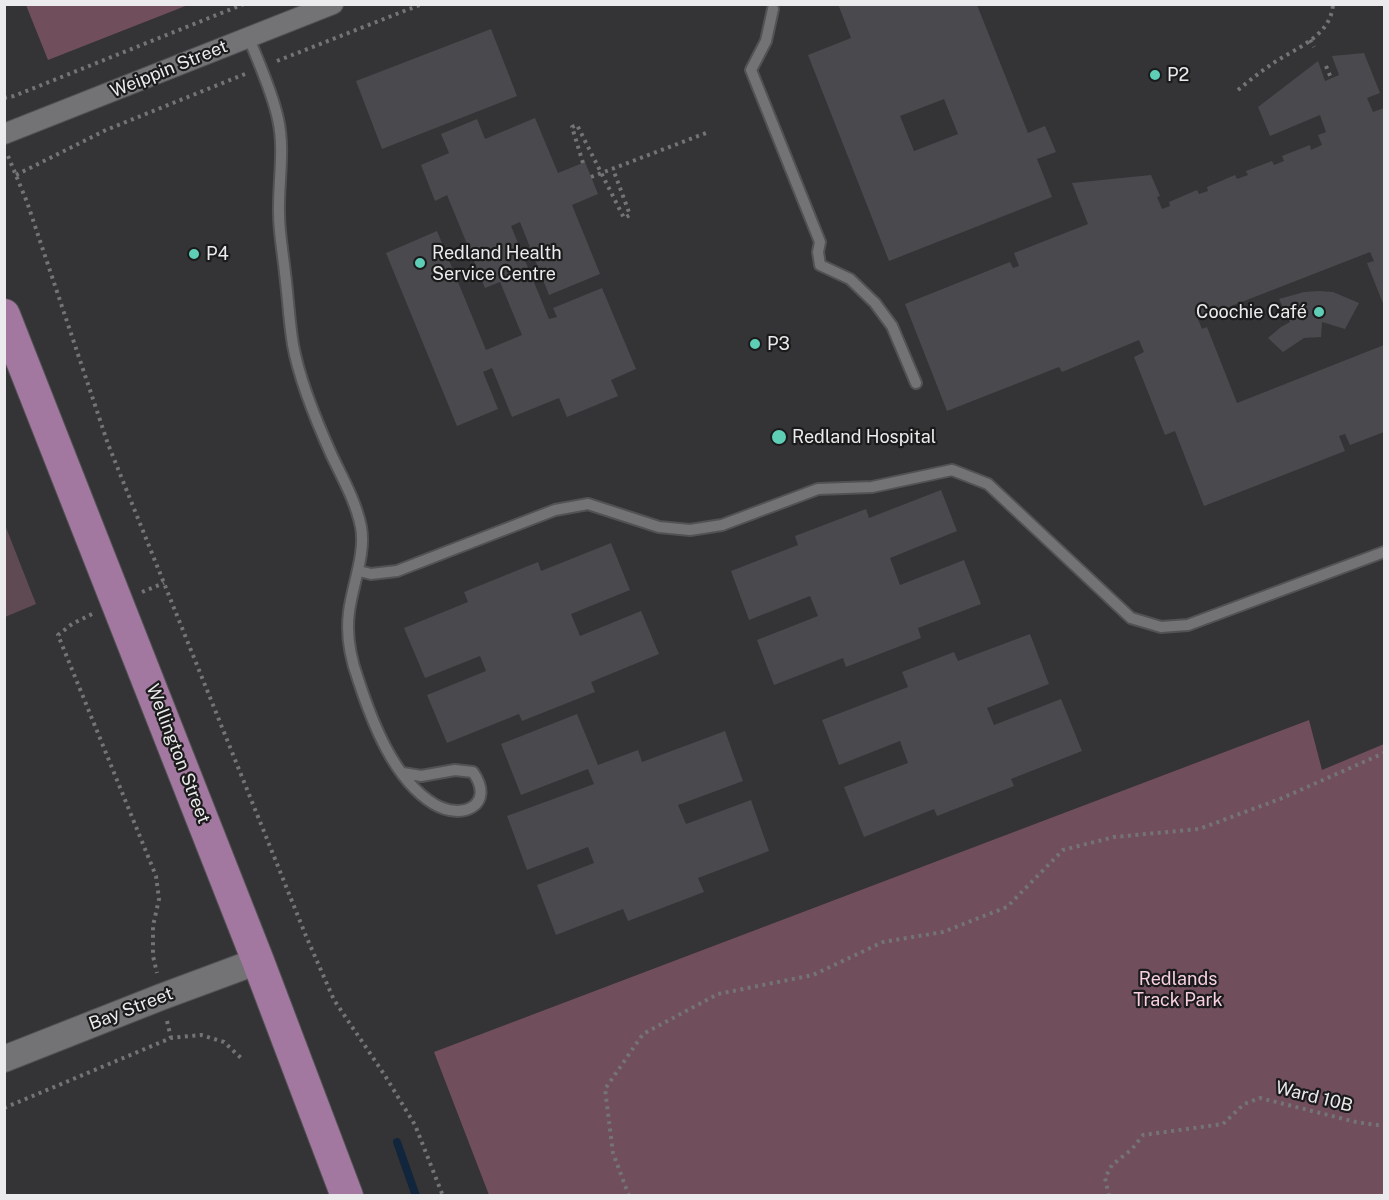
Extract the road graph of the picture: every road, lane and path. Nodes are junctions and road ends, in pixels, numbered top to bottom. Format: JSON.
{"nodes":[{"id":1,"x":244,"y":4,"type":"edge"},
{"id":2,"x":333,"y":4,"type":"edge"},
{"id":3,"x":422,"y":4,"type":"edge"},
{"id":4,"x":1333,"y":4,"type":"edge"},
{"id":5,"x":773,"y":9,"type":"dead end"},
{"id":6,"x":249,"y":38,"type":"junction"},
{"id":7,"x":1310,"y":40,"type":"junction"},
{"id":8,"x":1314,"y":47,"type":"dead end"},
{"id":9,"x":1326,"y":66,"type":"dead end"},
{"id":10,"x":261,"y":68,"type":"junction"},
{"id":11,"x":1331,"y":78,"type":"dead end"},
{"id":12,"x":1238,"y":90,"type":"dead end"},
{"id":13,"x":4,"y":98,"type":"edge"},
{"id":14,"x":706,"y":133,"type":"dead end"},
{"id":15,"x":4,"y":134,"type":"edge"},
{"id":16,"x":4,"y":146,"type":"edge"},
{"id":17,"x":583,"y":163,"type":"dead end"},
{"id":18,"x":613,"y":169,"type":"junction"},
{"id":19,"x":602,"y":173,"type":"junction"},
{"id":20,"x":16,"y":175,"type":"junction"},
{"id":21,"x":591,"y":177,"type":"dead end"},
{"id":22,"x":4,"y":315,"type":"edge"},
{"id":23,"x":916,"y":383,"type":"dead end"},
{"id":24,"x":1384,"y":552,"type":"edge"},
{"id":25,"x":358,"y":571,"type":"junction"},
{"id":26,"x":164,"y":583,"type":"junction"},
{"id":27,"x":118,"y":602,"type":"junction"},
{"id":28,"x":1384,"y":753,"type":"edge"},
{"id":29,"x":403,"y":773,"type":"junction"},
{"id":30,"x":258,"y":961,"type":"junction"},
{"id":31,"x":161,"y":997,"type":"junction"},
{"id":32,"x":171,"y":1038,"type":"junction"},
{"id":33,"x":241,"y":1058,"type":"dead end"},
{"id":34,"x":4,"y":1059,"type":"edge"},
{"id":35,"x":4,"y":1108,"type":"edge"},
{"id":36,"x":1384,"y":1126,"type":"edge"},
{"id":37,"x":347,"y":1196,"type":"edge"},
{"id":38,"x":443,"y":1196,"type":"edge"},
{"id":39,"x":629,"y":1196,"type":"edge"},
{"id":40,"x":1109,"y":1196,"type":"edge"}],
"edges":[{"from":1,"to":13,"type":"path"},
{"from":2,"to":6,"type":"street","name":"Weippin Street"},
{"from":3,"to":10,"type":"path"},
{"from":4,"to":7,"type":"path"},
{"from":5,"to":23,"type":"lane"},
{"from":6,"to":10,"type":"lane"},
{"from":6,"to":15,"type":"street","name":"Weippin Street"},
{"from":7,"to":8,"type":"path"},
{"from":7,"to":12,"type":"path"},
{"from":9,"to":11,"type":"path"},
{"from":10,"to":20,"type":"path"},
{"from":10,"to":25,"type":"lane"},
{"from":14,"to":18,"type":"path"},
{"from":16,"to":20,"type":"path"},
{"from":17,"to":19,"type":"path"},
{"from":18,"to":19,"type":"path"},
{"from":18,"to":19,"type":"path"},
{"from":19,"to":21,"type":"path"},
{"from":20,"to":26,"type":"path"},
{"from":22,"to":27,"type":"main road","name":"Wellington Street"},
{"from":24,"to":25,"type":"lane"},
{"from":25,"to":29,"type":"lane"},
{"from":26,"to":27,"type":"path"},
{"from":26,"to":38,"type":"path"},
{"from":27,"to":30,"type":"main road","name":"Wellington Street"},
{"from":27,"to":31,"type":"path"},
{"from":28,"to":39,"type":"path"},
{"from":29,"to":29,"type":"lane"},
{"from":30,"to":31,"type":"street","name":"Bay Street"},
{"from":30,"to":37,"type":"main road","name":"Wellington Street"},
{"from":31,"to":32,"type":"path"},
{"from":31,"to":34,"type":"street","name":"Bay Street"},
{"from":32,"to":33,"type":"path"},
{"from":32,"to":35,"type":"path"},
{"from":36,"to":40,"type":"path","name":"Ward 10B"}]}
